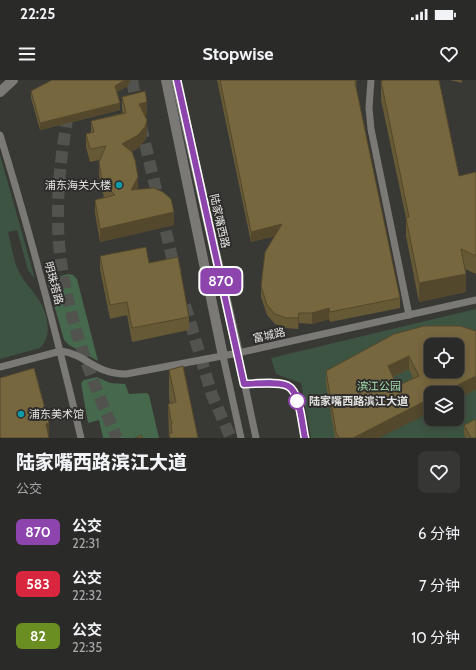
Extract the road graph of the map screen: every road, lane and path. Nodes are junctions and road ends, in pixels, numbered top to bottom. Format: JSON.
{"nodes":[{"id":1,"x":13,"y":80,"type":"edge"},
{"id":2,"x":166,"y":80,"type":"edge"},
{"id":3,"x":176,"y":80,"type":"edge"},
{"id":4,"x":371,"y":80,"type":"edge"},
{"id":5,"x":0,"y":92,"type":"edge"},
{"id":6,"x":0,"y":135,"type":"edge"},
{"id":7,"x":476,"y":300,"type":"edge"},
{"id":8,"x":410,"y":315,"type":"junction"},
{"id":9,"x":61,"y":351,"type":"junction"},
{"id":10,"x":238,"y":353,"type":"junction"},
{"id":11,"x":222,"y":356,"type":"junction"},
{"id":12,"x":0,"y":367,"type":"edge"},
{"id":13,"x":81,"y":438,"type":"edge"},
{"id":14,"x":241,"y":438,"type":"edge"},
{"id":15,"x":256,"y":438,"type":"edge"}],
"edges":[{"from":1,"to":5,"type":"street"},
{"from":2,"to":11,"type":"street"},
{"from":3,"to":10,"type":"street","name":"陆家嘴西路"},
{"from":4,"to":8,"type":"street"},
{"from":6,"to":9,"type":"street","name":"明珠塔路"},
{"from":7,"to":8,"type":"street","name":"富城路"},
{"from":8,"to":10,"type":"street","name":"富城路"},
{"from":9,"to":11,"type":"street","name":"富城路"},
{"from":9,"to":12,"type":"street"},
{"from":9,"to":13,"type":"street","name":"明珠塔路"},
{"from":10,"to":11,"type":"street","name":"富城路"},
{"from":10,"to":15,"type":"street","name":"陆家嘴西路"},
{"from":11,"to":14,"type":"street"}]}
